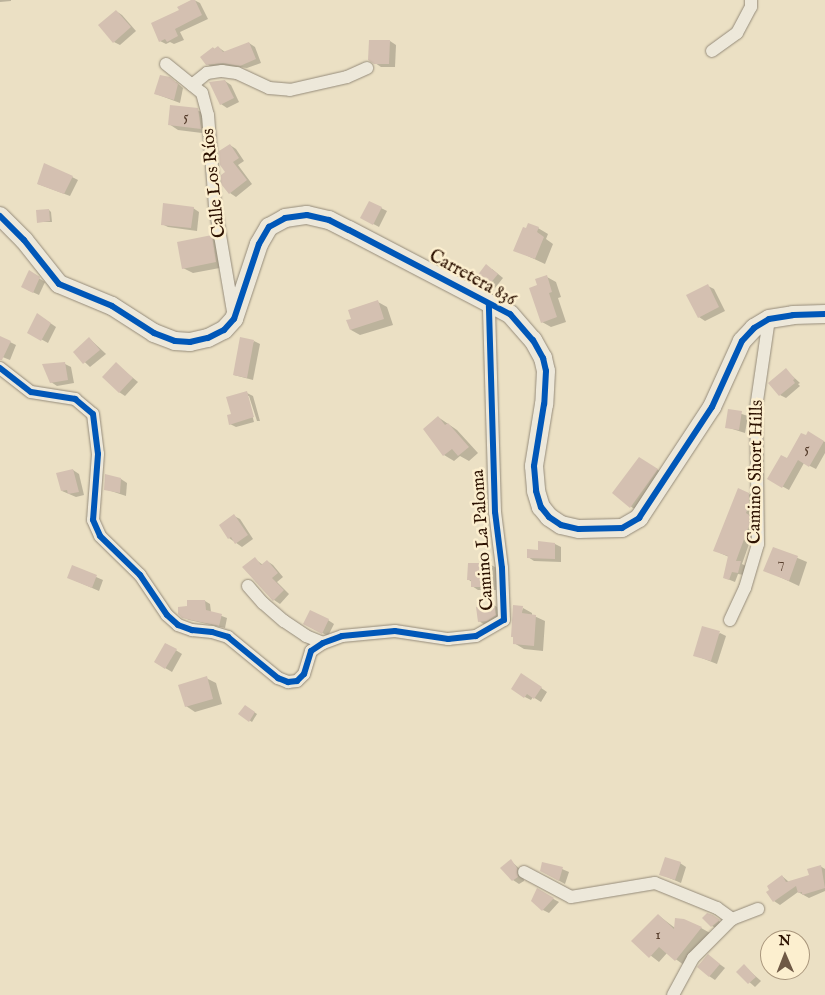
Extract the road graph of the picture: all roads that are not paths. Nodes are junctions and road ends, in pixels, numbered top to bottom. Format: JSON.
{"nodes":[{"id":1,"x":751,"y":0,"type":"edge"},
{"id":2,"x":712,"y":51,"type":"dead end"},
{"id":3,"x":166,"y":64,"type":"dead end"},
{"id":4,"x":367,"y":68,"type":"dead end"},
{"id":5,"x":192,"y":85,"type":"junction"},
{"id":6,"x":0,"y":216,"type":"edge"},
{"id":7,"x":489,"y":304,"type":"junction"},
{"id":8,"x":825,"y":314,"type":"edge"},
{"id":9,"x":234,"y":319,"type":"junction"},
{"id":10,"x":769,"y":319,"type":"junction"},
{"id":11,"x":0,"y":368,"type":"edge"},
{"id":12,"x":248,"y":586,"type":"dead end"},
{"id":13,"x":730,"y":620,"type":"dead end"},
{"id":14,"x":323,"y":643,"type":"junction"},
{"id":15,"x":524,"y":872,"type":"dead end"},
{"id":16,"x":758,"y":909,"type":"dead end"},
{"id":17,"x":732,"y":918,"type":"junction"},
{"id":18,"x":673,"y":995,"type":"edge"}],
"edges":[{"from":1,"to":2,"type":"street"},
{"from":3,"to":5,"type":"street","name":"Calle Los Ríos"},
{"from":4,"to":5,"type":"street"},
{"from":5,"to":9,"type":"street","name":"Calle Los Ríos"},
{"from":6,"to":9,"type":"street"},
{"from":7,"to":9,"type":"street","name":"Carretera 836"},
{"from":7,"to":10,"type":"street","name":"Carretera 836"},
{"from":7,"to":14,"type":"street","name":"Camino La Paloma"},
{"from":8,"to":10,"type":"street","name":"Carretera 836"},
{"from":10,"to":13,"type":"street","name":"Camino Short Hills"},
{"from":11,"to":14,"type":"street"},
{"from":12,"to":14,"type":"street"},
{"from":15,"to":17,"type":"street"},
{"from":16,"to":17,"type":"street"},
{"from":17,"to":18,"type":"street"}]}
